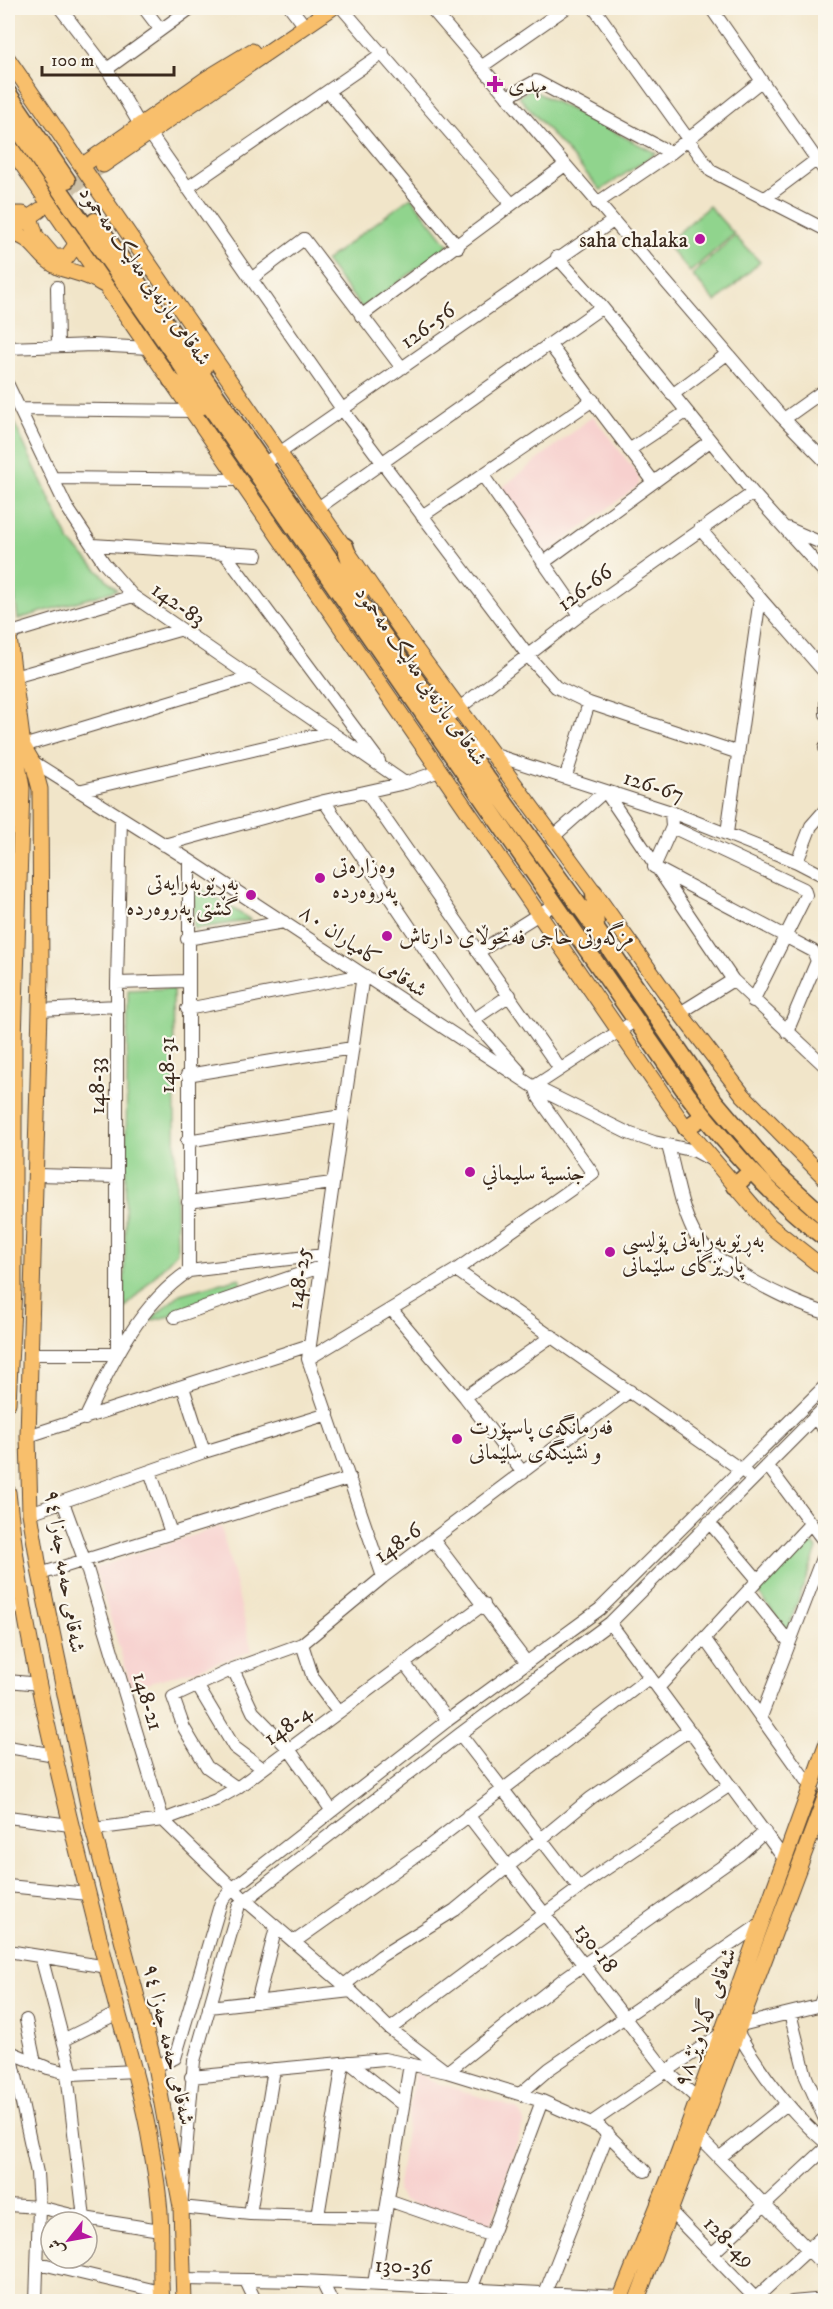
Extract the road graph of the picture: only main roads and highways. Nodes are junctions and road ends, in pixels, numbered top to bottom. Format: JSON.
{"nodes":[{"id":1,"x":320,"y":8,"type":"edge"},
{"id":2,"x":332,"y":8,"type":"edge"},
{"id":3,"x":267,"y":47,"type":"junction"},
{"id":4,"x":8,"y":59,"type":"edge"},
{"id":5,"x":8,"y":93,"type":"edge"},
{"id":6,"x":8,"y":115,"type":"edge"},
{"id":7,"x":8,"y":144,"type":"edge"},
{"id":8,"x":14,"y":158,"type":"edge"},
{"id":9,"x":102,"y":163,"type":"tunnel mouth"},
{"id":10,"x":83,"y":165,"type":"junction"},
{"id":11,"x":94,"y":181,"type":"junction"},
{"id":12,"x":28,"y":212,"type":"edge"},
{"id":13,"x":8,"y":225,"type":"edge"},
{"id":14,"x":8,"y":232,"type":"edge"},
{"id":15,"x":74,"y":239,"type":"junction"},
{"id":16,"x":106,"y":287,"type":"junction"},
{"id":17,"x":196,"y":333,"type":"junction"},
{"id":18,"x":207,"y":378,"type":"junction"},
{"id":19,"x":171,"y":380,"type":"junction"},
{"id":20,"x":218,"y":418,"type":"junction"},
{"id":21,"x":345,"y":546,"type":"junction"},
{"id":22,"x":297,"y":550,"type":"junction"},
{"id":23,"x":366,"y":611,"type":"junction"},
{"id":24,"x":8,"y":632,"type":"edge"},
{"id":25,"x":8,"y":698,"type":"edge"},
{"id":26,"x":15,"y":745,"type":"edge"},
{"id":27,"x":594,"y":891,"type":"junction"},
{"id":28,"x":596,"y":929,"type":"junction"},
{"id":29,"x":11,"y":1088,"type":"edge"},
{"id":30,"x":712,"y":1098,"type":"junction"},
{"id":31,"x":701,"y":1113,"type":"junction"},
{"id":32,"x":728,"y":1119,"type":"junction"},
{"id":33,"x":686,"y":1128,"type":"junction"},
{"id":34,"x":714,"y":1130,"type":"junction"},
{"id":35,"x":11,"y":1158,"type":"edge"},
{"id":36,"x":751,"y":1171,"type":"junction"},
{"id":37,"x":823,"y":1172,"type":"edge"},
{"id":38,"x":735,"y":1186,"type":"junction"},
{"id":39,"x":825,"y":1218,"type":"edge"},
{"id":40,"x":11,"y":1219,"type":"edge"},
{"id":41,"x":825,"y":1239,"type":"edge"},
{"id":42,"x":825,"y":1270,"type":"edge"},
{"id":43,"x":11,"y":1288,"type":"edge"},
{"id":44,"x":9,"y":1359,"type":"edge"},
{"id":45,"x":8,"y":1403,"type":"edge"},
{"id":46,"x":8,"y":1484,"type":"edge"},
{"id":47,"x":29,"y":1484,"type":"junction"},
{"id":48,"x":8,"y":1492,"type":"edge"},
{"id":49,"x":9,"y":1521,"type":"edge"},
{"id":50,"x":11,"y":1546,"type":"edge"},
{"id":51,"x":825,"y":1745,"type":"edge"},
{"id":52,"x":825,"y":1795,"type":"edge"},
{"id":53,"x":117,"y":1921,"type":"junction"},
{"id":54,"x":96,"y":1925,"type":"junction"},
{"id":55,"x":655,"y":2228,"type":"junction"},
{"id":56,"x":162,"y":2297,"type":"edge"},
{"id":57,"x":620,"y":2299,"type":"edge"},
{"id":58,"x":184,"y":2301,"type":"edge"},
{"id":59,"x":636,"y":2301,"type":"edge"}],
"edges":[{"from":1,"to":3,"type":"main road"},
{"from":2,"to":3,"type":"main road"},
{"from":3,"to":9,"type":"main road"},
{"from":3,"to":10,"type":"main road"},
{"from":3,"to":11,"type":"main road"},
{"from":4,"to":10,"type":"main road"},
{"from":5,"to":18,"type":"highway","name":"شەقامی بازنەیی مەلیک مەحمود"},
{"from":6,"to":20,"type":"highway","name":"شەقامی بازنەیی مەلیک مەحمود"},
{"from":7,"to":8,"type":"main road"},
{"from":8,"to":15,"type":"main road"},
{"from":10,"to":11,"type":"main road"},
{"from":11,"to":17,"type":"main road"},
{"from":12,"to":13,"type":"main road"},
{"from":12,"to":14,"type":"main road"},
{"from":12,"to":15,"type":"main road"},
{"from":14,"to":16,"type":"main road"},
{"from":15,"to":16,"type":"main road"},
{"from":16,"to":19,"type":"main road"},
{"from":17,"to":18,"type":"highway"},
{"from":17,"to":21,"type":"main road"},
{"from":18,"to":23,"type":"highway","name":"شەقامی بازنەیی مەلیک مەحمود"},
{"from":19,"to":20,"type":"highway"},
{"from":19,"to":22,"type":"main road"},
{"from":20,"to":22,"type":"highway","name":"شەقامی بازنەیی مەلیک مەحمود"},
{"from":21,"to":23,"type":"highway"},
{"from":21,"to":27,"type":"main road"},
{"from":22,"to":31,"type":"highway","name":"شەقامی بازنەیی مەلیک مەحمود"},
{"from":22,"to":33,"type":"main road"},
{"from":23,"to":28,"type":"highway","name":"شەقامی بازنەیی مەلیک مەحمود"},
{"from":24,"to":26,"type":"main road"},
{"from":25,"to":26,"type":"main road"},
{"from":26,"to":29,"type":"main road"},
{"from":26,"to":47,"type":"main road","name":"شەقامی حەمە جەزا ٩٤"},
{"from":27,"to":28,"type":"highway"},
{"from":27,"to":37,"type":"main road"},
{"from":28,"to":30,"type":"highway","name":"شەقامی بازنەیی مەلیک مەحمود"},
{"from":29,"to":35,"type":"main road"},
{"from":30,"to":31,"type":"highway"},
{"from":30,"to":32,"type":"highway","name":"شەقامی بازنەیی مەلیک مەحمود"},
{"from":31,"to":33,"type":"highway"},
{"from":31,"to":34,"type":"highway","name":"شەقامی بازنەیی مەلیک مەحمود"},
{"from":32,"to":34,"type":"highway"},
{"from":32,"to":39,"type":"highway","name":"شەقامی بازنەیی مەلیک مەحمود"},
{"from":33,"to":38,"type":"main road"},
{"from":34,"to":36,"type":"highway","name":"شەقامی بازنەیی مەلیک مەحمود"},
{"from":35,"to":40,"type":"main road"},
{"from":36,"to":38,"type":"highway"},
{"from":36,"to":41,"type":"highway","name":"شەقامی بازنەیی مەلیک مەحمود"},
{"from":38,"to":42,"type":"main road"},
{"from":40,"to":43,"type":"main road"},
{"from":43,"to":44,"type":"main road"},
{"from":44,"to":45,"type":"main road"},
{"from":46,"to":47,"type":"main road"},
{"from":47,"to":53,"type":"main road","name":"شەقامی حەمە جەزا ٩٤"},
{"from":48,"to":49,"type":"main road","name":"شەقامی حەمە جەزا ٩٤"},
{"from":49,"to":50,"type":"main road","name":"شەقامی حەمە جەزا ٩٤"},
{"from":50,"to":54,"type":"main road","name":"شەقامی حەمە جەزا ٩٤"},
{"from":51,"to":55,"type":"main road","name":"شەقامی گەلاوێژ ٩٨"},
{"from":52,"to":55,"type":"main road","name":"شەقامی گەلاوێژ ٩٨"},
{"from":53,"to":54,"type":"main road"},
{"from":53,"to":58,"type":"main road","name":"شەقامی حەمە جەزا ٩٤"},
{"from":54,"to":56,"type":"main road","name":"شەقامی حەمە جەزا ٩٤"},
{"from":55,"to":57,"type":"main road","name":"شەقامی گەلاوێژ ٩٨"},
{"from":55,"to":59,"type":"main road","name":"شەقامی گەلاوێژ ٩٨"}]}
